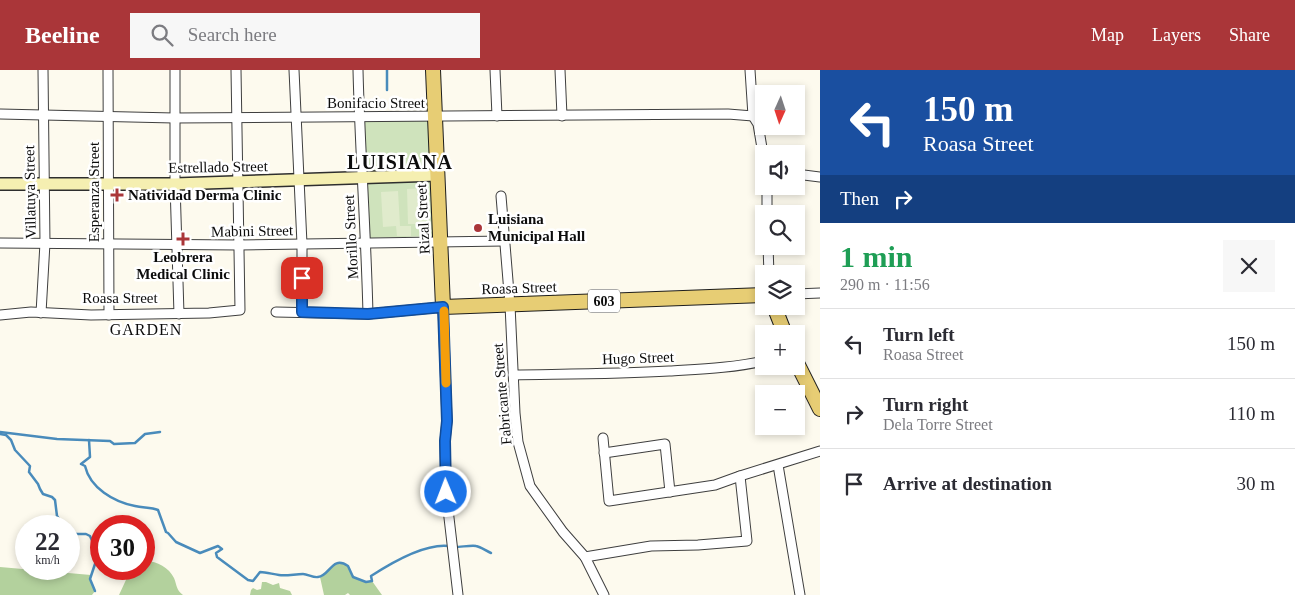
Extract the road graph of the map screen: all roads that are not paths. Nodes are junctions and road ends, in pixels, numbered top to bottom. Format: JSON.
{"nodes":[{"id":1,"x":43,"y":70,"type":"edge"},
{"id":2,"x":108,"y":70,"type":"edge"},
{"id":3,"x":174,"y":70,"type":"edge"},
{"id":4,"x":236,"y":70,"type":"edge"},
{"id":5,"x":294,"y":70,"type":"edge"},
{"id":6,"x":358,"y":70,"type":"edge"},
{"id":7,"x":433,"y":70,"type":"edge"},
{"id":8,"x":495,"y":70,"type":"edge"},
{"id":9,"x":560,"y":70,"type":"edge"},
{"id":10,"x":750,"y":70,"type":"edge"},
{"id":11,"x":0,"y":114,"type":"edge"},
{"id":12,"x":108,"y":115,"type":"junction"},
{"id":13,"x":43,"y":116,"type":"junction"},
{"id":14,"x":434,"y":116,"type":"junction"},
{"id":15,"x":497,"y":116,"type":"junction"},
{"id":16,"x":562,"y":116,"type":"junction"},
{"id":17,"x":753,"y":116,"type":"junction"},
{"id":18,"x":237,"y":117,"type":"junction"},
{"id":19,"x":296,"y":117,"type":"junction"},
{"id":20,"x":174,"y":118,"type":"junction"},
{"id":21,"x":359,"y":118,"type":"junction"},
{"id":22,"x":762,"y":145,"type":"edge"},
{"id":23,"x":437,"y":175,"type":"junction"},
{"id":24,"x":805,"y":175,"type":"edge"},
{"id":25,"x":820,"y":177,"type":"edge"},
{"id":26,"x":362,"y":178,"type":"junction"},
{"id":27,"x":298,"y":180,"type":"junction"},
{"id":28,"x":237,"y":181,"type":"junction"},
{"id":29,"x":44,"y":183,"type":"junction"},
{"id":30,"x":109,"y":183,"type":"junction"},
{"id":31,"x":0,"y":184,"type":"edge"},
{"id":32,"x":175,"y":184,"type":"junction"},
{"id":33,"x":501,"y":196,"type":"dead end"},
{"id":34,"x":504,"y":241,"type":"junction"},
{"id":35,"x":366,"y":242,"type":"junction"},
{"id":36,"x":441,"y":242,"type":"junction"},
{"id":37,"x":0,"y":243,"type":"edge"},
{"id":38,"x":45,"y":243,"type":"junction"},
{"id":39,"x":108,"y":243,"type":"junction"},
{"id":40,"x":302,"y":244,"type":"junction"},
{"id":41,"x":177,"y":245,"type":"junction"},
{"id":42,"x":239,"y":245,"type":"junction"},
{"id":43,"x":820,"y":293,"type":"edge"},
{"id":44,"x":805,"y":294,"type":"edge"},
{"id":45,"x":755,"y":295,"type":"edge"},
{"id":46,"x":510,"y":305,"type":"junction"},
{"id":47,"x":443,"y":307,"type":"junction"},
{"id":48,"x":41,"y":312,"type":"junction"},
{"id":49,"x":276,"y":312,"type":"dead end"},
{"id":50,"x":302,"y":312,"type":"junction"},
{"id":51,"x":179,"y":314,"type":"junction"},
{"id":52,"x":368,"y":314,"type":"junction"},
{"id":53,"x":0,"y":315,"type":"edge"},
{"id":54,"x":108,"y":315,"type":"junction"},
{"id":55,"x":755,"y":363,"type":"edge"},
{"id":56,"x":803,"y":375,"type":"edge"},
{"id":57,"x":513,"y":376,"type":"junction"},
{"id":58,"x":820,"y":409,"type":"edge"},
{"id":59,"x":602,"y":438,"type":"dead end"},
{"id":60,"x":820,"y":452,"type":"edge"},
{"id":61,"x":604,"y":453,"type":"junction"},
{"id":62,"x":778,"y":465,"type":"junction"},
{"id":63,"x":740,"y":476,"type":"junction"},
{"id":64,"x":670,"y":492,"type":"junction"},
{"id":65,"x":586,"y":557,"type":"junction"},
{"id":66,"x":458,"y":595,"type":"edge"},
{"id":67,"x":604,"y":595,"type":"edge"},
{"id":68,"x":800,"y":595,"type":"edge"}],
"edges":[{"from":1,"to":13,"type":"street","name":"Villatuya Street"},
{"from":2,"to":12,"type":"street","name":"Esperanza Street"},
{"from":3,"to":20,"type":"street"},
{"from":4,"to":18,"type":"street"},
{"from":5,"to":19,"type":"street"},
{"from":6,"to":21,"type":"street","name":"Morillo Street"},
{"from":7,"to":14,"type":"main road","name":"Rizal Street"},
{"from":8,"to":15,"type":"street"},
{"from":9,"to":16,"type":"street"},
{"from":10,"to":17,"type":"street"},
{"from":11,"to":13,"type":"street","name":"Bonifacio Street"},
{"from":12,"to":13,"type":"street","name":"Bonifacio Street"},
{"from":12,"to":20,"type":"street","name":"Bonifacio Street"},
{"from":12,"to":30,"type":"street","name":"Esperanza Street"},
{"from":13,"to":29,"type":"street","name":"Villatuya Street"},
{"from":14,"to":15,"type":"street","name":"Bonifacio Street"},
{"from":14,"to":21,"type":"street","name":"Bonifacio Street"},
{"from":14,"to":23,"type":"main road","name":"Rizal Street"},
{"from":15,"to":16,"type":"street","name":"Bonifacio Street"},
{"from":16,"to":17,"type":"street","name":"Bonifacio Street"},
{"from":17,"to":22,"type":"street"},
{"from":18,"to":19,"type":"street","name":"Bonifacio Street"},
{"from":18,"to":20,"type":"street","name":"Bonifacio Street"},
{"from":18,"to":28,"type":"street"},
{"from":19,"to":21,"type":"street","name":"Bonifacio Street"},
{"from":19,"to":27,"type":"street"},
{"from":20,"to":32,"type":"street"},
{"from":21,"to":26,"type":"street","name":"Morillo Street"},
{"from":23,"to":26,"type":"street","name":"Estrellado Street"},
{"from":23,"to":36,"type":"main road","name":"Rizal Street"},
{"from":24,"to":25,"type":"street"},
{"from":26,"to":27,"type":"street","name":"Estrellado Street"},
{"from":26,"to":35,"type":"street","name":"Morillo Street"},
{"from":27,"to":28,"type":"street","name":"Estrellado Street"},
{"from":27,"to":40,"type":"street"},
{"from":28,"to":32,"type":"street","name":"Estrellado Street"},
{"from":28,"to":42,"type":"street"},
{"from":29,"to":30,"type":"street","name":"Estrellado Street"},
{"from":29,"to":31,"type":"street","name":"Estrellado Street"},
{"from":29,"to":38,"type":"street","name":"Villatuya Street"},
{"from":30,"to":32,"type":"street","name":"Estrellado Street"},
{"from":30,"to":39,"type":"street","name":"Esperanza Street"},
{"from":32,"to":41,"type":"street"},
{"from":33,"to":34,"type":"street","name":"Fabricante Street"},
{"from":34,"to":36,"type":"street","name":"Mabini Street"},
{"from":34,"to":46,"type":"street","name":"Fabricante Street"},
{"from":35,"to":36,"type":"street","name":"Mabini Street"},
{"from":35,"to":40,"type":"street","name":"Mabini Street"},
{"from":35,"to":52,"type":"street","name":"Morillo Street"},
{"from":36,"to":47,"type":"main road","name":"Rizal Street"},
{"from":37,"to":38,"type":"street","name":"Mabini Street"},
{"from":38,"to":39,"type":"street","name":"Mabini Street"},
{"from":38,"to":48,"type":"street","name":"Villatuya Street"},
{"from":39,"to":41,"type":"street","name":"Mabini Street"},
{"from":39,"to":54,"type":"street","name":"Esperanza Street"},
{"from":40,"to":42,"type":"street","name":"Mabini Street"},
{"from":40,"to":50,"type":"street"},
{"from":41,"to":42,"type":"street","name":"Mabini Street"},
{"from":41,"to":51,"type":"street"},
{"from":42,"to":51,"type":"street","name":"Roasa Street"},
{"from":43,"to":44,"type":"street"},
{"from":45,"to":46,"type":"main road","name":"Roasa Street","number":"603"},
{"from":46,"to":47,"type":"main road","name":"Roasa Street","number":"603"},
{"from":46,"to":57,"type":"street","name":"Fabricante Street"},
{"from":47,"to":52,"type":"street","name":"Roasa Street"},
{"from":47,"to":66,"type":"street"},
{"from":48,"to":53,"type":"street","name":"Roasa Street"},
{"from":48,"to":54,"type":"street","name":"Roasa Street"},
{"from":49,"to":50,"type":"street","name":"Roasa Street"},
{"from":50,"to":52,"type":"street","name":"Roasa Street"},
{"from":51,"to":54,"type":"street","name":"Roasa Street"},
{"from":55,"to":57,"type":"street","name":"Hugo Street"},
{"from":56,"to":58,"type":"main road"},
{"from":57,"to":65,"type":"street","name":"Fabricante Street"},
{"from":59,"to":61,"type":"street"},
{"from":60,"to":62,"type":"street"},
{"from":61,"to":64,"type":"street"},
{"from":61,"to":64,"type":"street"},
{"from":62,"to":63,"type":"street"},
{"from":62,"to":68,"type":"street"},
{"from":63,"to":64,"type":"street"},
{"from":63,"to":65,"type":"street"},
{"from":65,"to":67,"type":"street","name":"Fabricante Street"}]}
